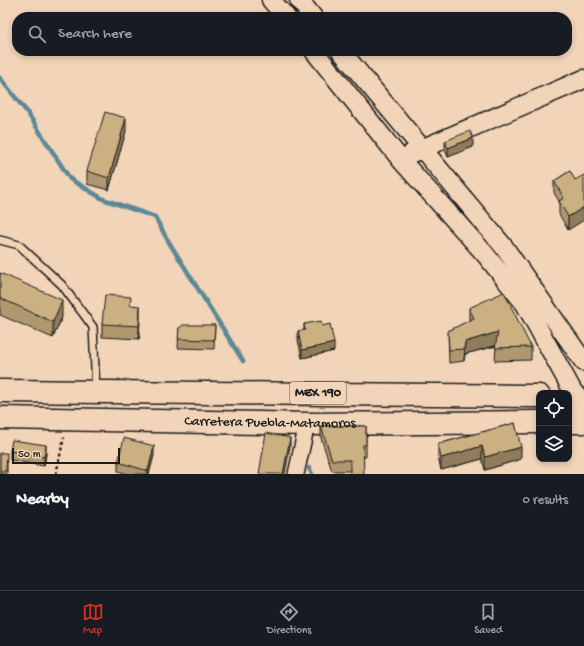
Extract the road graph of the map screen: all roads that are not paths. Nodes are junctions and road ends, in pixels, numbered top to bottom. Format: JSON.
{"nodes":[{"id":1,"x":271,"y":0,"type":"edge"},
{"id":2,"x":299,"y":0,"type":"edge"},
{"id":3,"x":282,"y":12,"type":"edge"},
{"id":4,"x":309,"y":12,"type":"edge"},
{"id":5,"x":318,"y":56,"type":"edge"},
{"id":6,"x":345,"y":56,"type":"edge"},
{"id":7,"x":584,"y":79,"type":"edge"},
{"id":8,"x":422,"y":147,"type":"junction"},
{"id":9,"x":401,"y":160,"type":"junction"},
{"id":10,"x":0,"y":240,"type":"edge"},
{"id":11,"x":560,"y":327,"type":"junction"},
{"id":12,"x":544,"y":338,"type":"junction"},
{"id":13,"x":584,"y":362,"type":"edge"},
{"id":14,"x":0,"y":392,"type":"edge"},
{"id":15,"x":96,"y":392,"type":"junction"},
{"id":16,"x":536,"y":396,"type":"edge"},
{"id":17,"x":578,"y":400,"type":"edge"},
{"id":18,"x":0,"y":418,"type":"edge"},
{"id":19,"x":536,"y":422,"type":"edge"},
{"id":20,"x":572,"y":422,"type":"edge"},
{"id":21,"x":584,"y":422,"type":"edge"},
{"id":22,"x":306,"y":424,"type":"junction"},
{"id":23,"x":296,"y":474,"type":"edge"}],
"edges":[{"from":1,"to":3,"type":"street"},
{"from":2,"to":4,"type":"street"},
{"from":5,"to":9,"type":"street"},
{"from":6,"to":8,"type":"street"},
{"from":7,"to":8,"type":"street"},
{"from":8,"to":9,"type":"street"},
{"from":8,"to":11,"type":"street"},
{"from":9,"to":12,"type":"street"},
{"from":10,"to":15,"type":"lane"},
{"from":11,"to":12,"type":"street"},
{"from":11,"to":13,"type":"street"},
{"from":12,"to":17,"type":"street"},
{"from":14,"to":15,"type":"main road","name":"Carretera Puebla-Matamoros","number":"MEX 190"},
{"from":15,"to":16,"type":"main road","name":"Carretera Puebla-Matamoros","number":"MEX 190"},
{"from":18,"to":22,"type":"main road","name":"Carretera Puebla-Matamoros","number":"MEX 190"},
{"from":19,"to":22,"type":"main road","name":"Carretera Puebla-Matamoros","number":"MEX 190"},
{"from":20,"to":21,"type":"main road"},
{"from":22,"to":23,"type":"street"}]}
